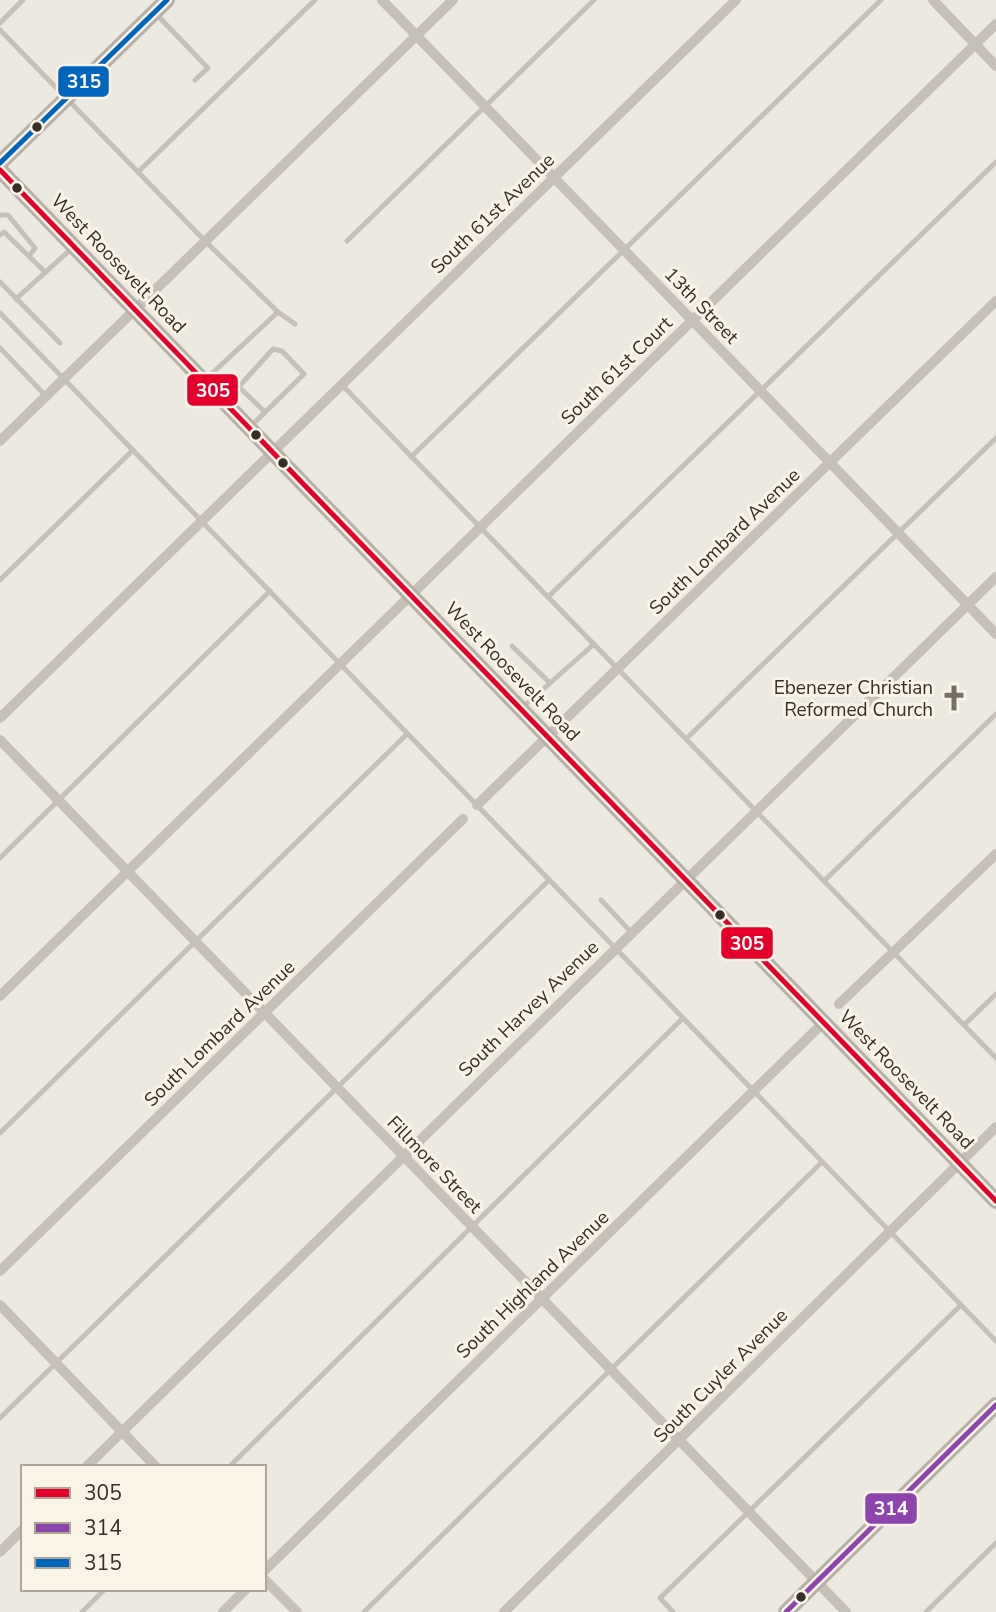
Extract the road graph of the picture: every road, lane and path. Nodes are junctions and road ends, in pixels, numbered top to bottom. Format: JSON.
{"nodes":[{"id":1,"x":23,"y":0,"type":"edge"},
{"id":2,"x":167,"y":0,"type":"edge"},
{"id":3,"x":315,"y":0,"type":"edge"},
{"id":4,"x":382,"y":0,"type":"edge"},
{"id":5,"x":453,"y":0,"type":"edge"},
{"id":6,"x":594,"y":0,"type":"edge"},
{"id":7,"x":736,"y":0,"type":"edge"},
{"id":8,"x":881,"y":0,"type":"edge"},
{"id":9,"x":933,"y":0,"type":"edge"},
{"id":10,"x":154,"y":13,"type":"junction"},
{"id":11,"x":0,"y":23,"type":"edge"},
{"id":12,"x":996,"y":24,"type":"edge"},
{"id":13,"x":0,"y":30,"type":"edge"},
{"id":14,"x":416,"y":35,"type":"junction"},
{"id":15,"x":975,"y":44,"type":"junction"},
{"id":16,"x":996,"y":66,"type":"edge"},
{"id":17,"x":195,"y":80,"type":"dead end"},
{"id":18,"x":66,"y":98,"type":"junction"},
{"id":19,"x":485,"y":106,"type":"junction"},
{"id":20,"x":996,"y":162,"type":"edge"},
{"id":21,"x":0,"y":163,"type":"edge"},
{"id":22,"x":0,"y":170,"type":"edge"},
{"id":23,"x":138,"y":172,"type":"junction"},
{"id":24,"x":554,"y":177,"type":"junction"},
{"id":25,"x":0,"y":215,"type":"edge"},
{"id":26,"x":0,"y":235,"type":"edge"},
{"id":27,"x":205,"y":241,"type":"junction"},
{"id":28,"x":347,"y":241,"type":"dead end"},
{"id":29,"x":74,"y":246,"type":"junction"},
{"id":30,"x":624,"y":250,"type":"junction"},
{"id":31,"x":29,"y":256,"type":"junction"},
{"id":32,"x":46,"y":272,"type":"junction"},
{"id":33,"x":0,"y":282,"type":"edge"},
{"id":34,"x":16,"y":299,"type":"junction"},
{"id":35,"x":996,"y":301,"type":"edge"},
{"id":36,"x":135,"y":309,"type":"junction"},
{"id":37,"x":278,"y":312,"type":"junction"},
{"id":38,"x":0,"y":313,"type":"edge"},
{"id":39,"x":692,"y":320,"type":"junction"},
{"id":40,"x":295,"y":324,"type":"dead end"},
{"id":41,"x":60,"y":343,"type":"dead end"},
{"id":42,"x":0,"y":348,"type":"edge"},
{"id":43,"x":64,"y":379,"type":"junction"},
{"id":44,"x":204,"y":381,"type":"junction"},
{"id":45,"x":341,"y":384,"type":"junction"},
{"id":46,"x":240,"y":388,"type":"junction"},
{"id":47,"x":760,"y":391,"type":"junction"},
{"id":48,"x":46,"y":396,"type":"junction"},
{"id":49,"x":225,"y":402,"type":"junction"},
{"id":50,"x":265,"y":412,"type":"junction"},
{"id":51,"x":249,"y":428,"type":"junction"},
{"id":52,"x":996,"y":438,"type":"edge"},
{"id":53,"x":0,"y":441,"type":"edge"},
{"id":54,"x":133,"y":450,"type":"junction"},
{"id":55,"x":272,"y":451,"type":"junction"},
{"id":56,"x":411,"y":457,"type":"junction"},
{"id":57,"x":830,"y":463,"type":"junction"},
{"id":58,"x":201,"y":521,"type":"junction"},
{"id":59,"x":480,"y":527,"type":"junction"},
{"id":60,"x":898,"y":533,"type":"junction"},
{"id":61,"x":996,"y":577,"type":"edge"},
{"id":62,"x":0,"y":580,"type":"edge"},
{"id":63,"x":270,"y":592,"type":"junction"},
{"id":64,"x":410,"y":595,"type":"junction"},
{"id":65,"x":548,"y":597,"type":"junction"},
{"id":66,"x":967,"y":605,"type":"junction"},
{"id":67,"x":996,"y":634,"type":"edge"},
{"id":68,"x":593,"y":644,"type":"junction"},
{"id":69,"x":512,"y":646,"type":"dead end"},
{"id":70,"x":340,"y":664,"type":"junction"},
{"id":71,"x":617,"y":669,"type":"junction"},
{"id":72,"x":550,"y":683,"type":"junction"},
{"id":73,"x":521,"y":709,"type":"junction"},
{"id":74,"x":996,"y":714,"type":"edge"},
{"id":75,"x":0,"y":718,"type":"edge"},
{"id":76,"x":407,"y":734,"type":"junction"},
{"id":77,"x":547,"y":737,"type":"junction"},
{"id":78,"x":686,"y":739,"type":"junction"},
{"id":79,"x":0,"y":740,"type":"edge"},
{"id":80,"x":59,"y":800,"type":"junction"},
{"id":81,"x":477,"y":805,"type":"junction"},
{"id":82,"x":755,"y":811,"type":"junction"},
{"id":83,"x":463,"y":819,"type":"dead end"},
{"id":84,"x":996,"y":854,"type":"edge"},
{"id":85,"x":0,"y":858,"type":"edge"},
{"id":86,"x":128,"y":871,"type":"junction"},
{"id":87,"x":685,"y":879,"type":"junction"},
{"id":88,"x":549,"y":880,"type":"junction"},
{"id":89,"x":824,"y":881,"type":"junction"},
{"id":90,"x":601,"y":900,"type":"dead end"},
{"id":91,"x":631,"y":932,"type":"junction"},
{"id":92,"x":196,"y":941,"type":"junction"},
{"id":93,"x":615,"y":948,"type":"junction"},
{"id":94,"x":893,"y":953,"type":"junction"},
{"id":95,"x":996,"y":994,"type":"edge"},
{"id":96,"x":0,"y":996,"type":"edge"},
{"id":97,"x":839,"y":1004,"type":"dead end"},
{"id":98,"x":265,"y":1013,"type":"junction"},
{"id":99,"x":683,"y":1018,"type":"junction"},
{"id":100,"x":824,"y":1022,"type":"junction"},
{"id":101,"x":964,"y":1025,"type":"junction"},
{"id":102,"x":996,"y":1058,"type":"edge"},
{"id":103,"x":337,"y":1087,"type":"junction"},
{"id":104,"x":754,"y":1091,"type":"junction"},
{"id":105,"x":996,"y":1127,"type":"edge"},
{"id":106,"x":0,"y":1133,"type":"edge"},
{"id":107,"x":402,"y":1155,"type":"junction"},
{"id":108,"x":822,"y":1161,"type":"junction"},
{"id":109,"x":959,"y":1163,"type":"junction"},
{"id":110,"x":996,"y":1201,"type":"edge"},
{"id":111,"x":472,"y":1227,"type":"junction"},
{"id":112,"x":890,"y":1232,"type":"junction"},
{"id":113,"x":0,"y":1272,"type":"edge"},
{"id":114,"x":542,"y":1299,"type":"junction"},
{"id":115,"x":0,"y":1305,"type":"edge"},
{"id":116,"x":961,"y":1305,"type":"junction"},
{"id":117,"x":996,"y":1341,"type":"edge"},
{"id":118,"x":56,"y":1364,"type":"junction"},
{"id":119,"x":610,"y":1370,"type":"junction"},
{"id":120,"x":996,"y":1405,"type":"edge"},
{"id":121,"x":0,"y":1418,"type":"edge"},
{"id":122,"x":122,"y":1432,"type":"junction"},
{"id":123,"x":679,"y":1440,"type":"junction"},
{"id":124,"x":88,"y":1465,"type":"edge"},
{"id":125,"x":154,"y":1465,"type":"edge"},
{"id":126,"x":231,"y":1465,"type":"edge"},
{"id":127,"x":748,"y":1511,"type":"junction"},
{"id":128,"x":21,"y":1531,"type":"edge"},
{"id":129,"x":996,"y":1543,"type":"edge"},
{"id":130,"x":0,"y":1552,"type":"edge"},
{"id":131,"x":266,"y":1569,"type":"edge"},
{"id":132,"x":266,"y":1581,"type":"edge"},
{"id":133,"x":817,"y":1582,"type":"junction"},
{"id":134,"x":103,"y":1591,"type":"edge"},
{"id":135,"x":244,"y":1591,"type":"edge"},
{"id":136,"x":82,"y":1612,"type":"edge"},
{"id":137,"x":223,"y":1612,"type":"edge"},
{"id":138,"x":297,"y":1612,"type":"edge"},
{"id":139,"x":364,"y":1612,"type":"edge"},
{"id":140,"x":504,"y":1612,"type":"edge"},
{"id":141,"x":673,"y":1612,"type":"edge"},
{"id":142,"x":786,"y":1612,"type":"edge"},
{"id":143,"x":846,"y":1612,"type":"edge"},
{"id":144,"x":926,"y":1612,"type":"edge"}],
"edges":[{"from":1,"to":11,"type":"lane"},
{"from":2,"to":10,"type":"main road"},
{"from":3,"to":23,"type":"lane"},
{"from":4,"to":14,"type":"street","name":"13th Street"},
{"from":5,"to":14,"type":"street"},
{"from":6,"to":19,"type":"lane"},
{"from":7,"to":24,"type":"street","name":"South 61st Avenue"},
{"from":8,"to":30,"type":"lane"},
{"from":9,"to":15,"type":"street"},
{"from":10,"to":17,"type":"lane"},
{"from":10,"to":18,"type":"main road"},
{"from":12,"to":15,"type":"street","name":"South 61st Court"},
{"from":13,"to":18,"type":"lane"},
{"from":14,"to":19,"type":"street","name":"13th Street"},
{"from":14,"to":27,"type":"street"},
{"from":15,"to":16,"type":"street"},
{"from":15,"to":39,"type":"street","name":"South 61st Court"},
{"from":18,"to":21,"type":"main road"},
{"from":18,"to":23,"type":"lane"},
{"from":19,"to":24,"type":"street","name":"13th Street"},
{"from":19,"to":28,"type":"lane"},
{"from":20,"to":47,"type":"lane"},
{"from":22,"to":29,"type":"main road","name":"West Roosevelt Road"},
{"from":23,"to":27,"type":"lane"},
{"from":24,"to":30,"type":"street","name":"13th Street"},
{"from":24,"to":45,"type":"street","name":"South 61st Avenue"},
{"from":25,"to":31,"type":"lane"},
{"from":26,"to":31,"type":"lane"},
{"from":27,"to":36,"type":"street"},
{"from":27,"to":37,"type":"lane"},
{"from":29,"to":32,"type":"lane"},
{"from":29,"to":36,"type":"main road","name":"West Roosevelt Road"},
{"from":30,"to":39,"type":"street","name":"13th Street"},
{"from":30,"to":56,"type":"lane"},
{"from":31,"to":32,"type":"lane"},
{"from":32,"to":34,"type":"lane"},
{"from":33,"to":34,"type":"lane"},
{"from":34,"to":41,"type":"lane"},
{"from":35,"to":57,"type":"street","name":"South Lombard Avenue"},
{"from":36,"to":43,"type":"street"},
{"from":36,"to":44,"type":"main road","name":"West Roosevelt Road"},
{"from":37,"to":40,"type":"lane"},
{"from":37,"to":44,"type":"lane"},
{"from":38,"to":43,"type":"lane"},
{"from":39,"to":47,"type":"street","name":"13th Street"},
{"from":39,"to":59,"type":"street","name":"South 61st Court"},
{"from":42,"to":48,"type":"lane"},
{"from":43,"to":48,"type":"street"},
{"from":43,"to":54,"type":"lane"},
{"from":44,"to":49,"type":"main road","name":"West Roosevelt Road"},
{"from":45,"to":55,"type":"street","name":"South 61st Avenue"},
{"from":45,"to":56,"type":"lane"},
{"from":46,"to":49,"type":"lane"},
{"from":46,"to":50,"type":"lane"},
{"from":46,"to":50,"type":"lane"},
{"from":47,"to":57,"type":"street","name":"13th Street"},
{"from":47,"to":65,"type":"lane"},
{"from":48,"to":53,"type":"street"},
{"from":49,"to":51,"type":"main road","name":"West Roosevelt Road"},
{"from":50,"to":51,"type":"lane"},
{"from":51,"to":55,"type":"main road","name":"West Roosevelt Road"},
{"from":52,"to":60,"type":"lane"},
{"from":54,"to":58,"type":"lane"},
{"from":54,"to":62,"type":"lane"},
{"from":55,"to":58,"type":"street","name":"South 61st Avenue"},
{"from":55,"to":64,"type":"main road","name":"West Roosevelt Road"},
{"from":56,"to":59,"type":"lane"},
{"from":57,"to":60,"type":"street","name":"13th Street"},
{"from":57,"to":71,"type":"street","name":"South Lombard Avenue"},
{"from":58,"to":63,"type":"lane"},
{"from":58,"to":75,"type":"street","name":"South 61st Avenue"},
{"from":59,"to":64,"type":"street","name":"South 61st Court"},
{"from":59,"to":65,"type":"lane"},
{"from":60,"to":66,"type":"street","name":"13th Street"},
{"from":60,"to":78,"type":"lane"},
{"from":61,"to":66,"type":"street","name":"South Harvey Avenue"},
{"from":63,"to":70,"type":"lane"},
{"from":63,"to":80,"type":"lane"},
{"from":64,"to":70,"type":"street","name":"South 61st Court"},
{"from":64,"to":73,"type":"main road","name":"West Roosevelt Road"},
{"from":65,"to":68,"type":"lane"},
{"from":66,"to":67,"type":"street","name":"13th Street"},
{"from":66,"to":82,"type":"street","name":"South Harvey Avenue"},
{"from":68,"to":71,"type":"lane"},
{"from":68,"to":72,"type":"lane"},
{"from":69,"to":72,"type":"lane"},
{"from":70,"to":76,"type":"lane"},
{"from":70,"to":86,"type":"street","name":"South 61st Court"},
{"from":71,"to":77,"type":"street","name":"South Lombard Avenue"},
{"from":71,"to":78,"type":"lane"},
{"from":72,"to":73,"type":"lane"},
{"from":73,"to":77,"type":"main road","name":"West Roosevelt Road"},
{"from":74,"to":89,"type":"lane"},
{"from":76,"to":81,"type":"lane"},
{"from":76,"to":92,"type":"lane"},
{"from":77,"to":81,"type":"street","name":"South Lombard Avenue"},
{"from":77,"to":87,"type":"main road","name":"West Roosevelt Road"},
{"from":78,"to":82,"type":"lane"},
{"from":79,"to":80,"type":"street","name":"Fillmore Street"},
{"from":80,"to":85,"type":"lane"},
{"from":80,"to":86,"type":"street","name":"Fillmore Street"},
{"from":81,"to":88,"type":"lane"},
{"from":82,"to":87,"type":"street","name":"South Harvey Avenue"},
{"from":82,"to":89,"type":"lane"},
{"from":83,"to":98,"type":"street","name":"South Lombard Avenue"},
{"from":84,"to":94,"type":"street"},
{"from":86,"to":92,"type":"street","name":"Fillmore Street"},
{"from":86,"to":96,"type":"street","name":"South 61st Court"},
{"from":87,"to":91,"type":"street","name":"South Harvey Avenue"},
{"from":87,"to":100,"type":"main road","name":"West Roosevelt Road"},
{"from":88,"to":93,"type":"lane"},
{"from":88,"to":103,"type":"lane"},
{"from":89,"to":94,"type":"lane"},
{"from":90,"to":91,"type":"lane"},
{"from":91,"to":93,"type":"street","name":"South Harvey Avenue"},
{"from":92,"to":98,"type":"street","name":"Fillmore Street"},
{"from":92,"to":106,"type":"lane"},
{"from":93,"to":99,"type":"lane"},
{"from":93,"to":107,"type":"street","name":"South Harvey Avenue"},
{"from":94,"to":97,"type":"street"},
{"from":94,"to":101,"type":"lane"},
{"from":95,"to":101,"type":"lane"},
{"from":98,"to":103,"type":"street","name":"Fillmore Street"},
{"from":98,"to":113,"type":"street","name":"South Lombard Avenue"},
{"from":99,"to":104,"type":"lane"},
{"from":99,"to":111,"type":"lane"},
{"from":100,"to":104,"type":"street","name":"South Highland Avenue"},
{"from":100,"to":109,"type":"main road","name":"West Roosevelt Road"},
{"from":101,"to":102,"type":"lane"},
{"from":103,"to":107,"type":"street","name":"Fillmore Street"},
{"from":103,"to":118,"type":"lane"},
{"from":104,"to":108,"type":"lane"},
{"from":104,"to":114,"type":"street","name":"South Highland Avenue"},
{"from":105,"to":109,"type":"street","name":"South Cuyler Avenue"},
{"from":107,"to":111,"type":"street","name":"Fillmore Street"},
{"from":107,"to":122,"type":"street","name":"South Harvey Avenue"},
{"from":108,"to":112,"type":"lane"},
{"from":108,"to":119,"type":"lane"},
{"from":109,"to":110,"type":"main road","name":"West Roosevelt Road"},
{"from":109,"to":112,"type":"street","name":"South Cuyler Avenue"},
{"from":111,"to":114,"type":"street","name":"Fillmore Street"},
{"from":111,"to":126,"type":"lane"},
{"from":112,"to":116,"type":"lane"},
{"from":112,"to":123,"type":"street","name":"South Cuyler Avenue"},
{"from":114,"to":119,"type":"street","name":"Fillmore Street"},
{"from":114,"to":131,"type":"street","name":"South Highland Avenue"},
{"from":115,"to":118,"type":"street"},
{"from":116,"to":117,"type":"lane"},
{"from":116,"to":127,"type":"lane"},
{"from":118,"to":121,"type":"lane"},
{"from":118,"to":122,"type":"street"},
{"from":119,"to":123,"type":"street","name":"Fillmore Street"},
{"from":119,"to":139,"type":"lane"},
{"from":120,"to":133,"type":"main road"},
{"from":122,"to":124,"type":"street","name":"South Harvey Avenue"},
{"from":122,"to":125,"type":"street"},
{"from":123,"to":127,"type":"street","name":"Fillmore Street"},
{"from":123,"to":140,"type":"street","name":"South Cuyler Avenue"},
{"from":127,"to":133,"type":"street","name":"Fillmore Street"},
{"from":127,"to":141,"type":"lane"},
{"from":128,"to":130,"type":"street"},
{"from":129,"to":144,"type":"lane"},
{"from":132,"to":138,"type":"street"},
{"from":133,"to":142,"type":"main road"},
{"from":133,"to":143,"type":"street","name":"Fillmore Street"},
{"from":134,"to":136,"type":"lane"},
{"from":135,"to":137,"type":"street"}]}
